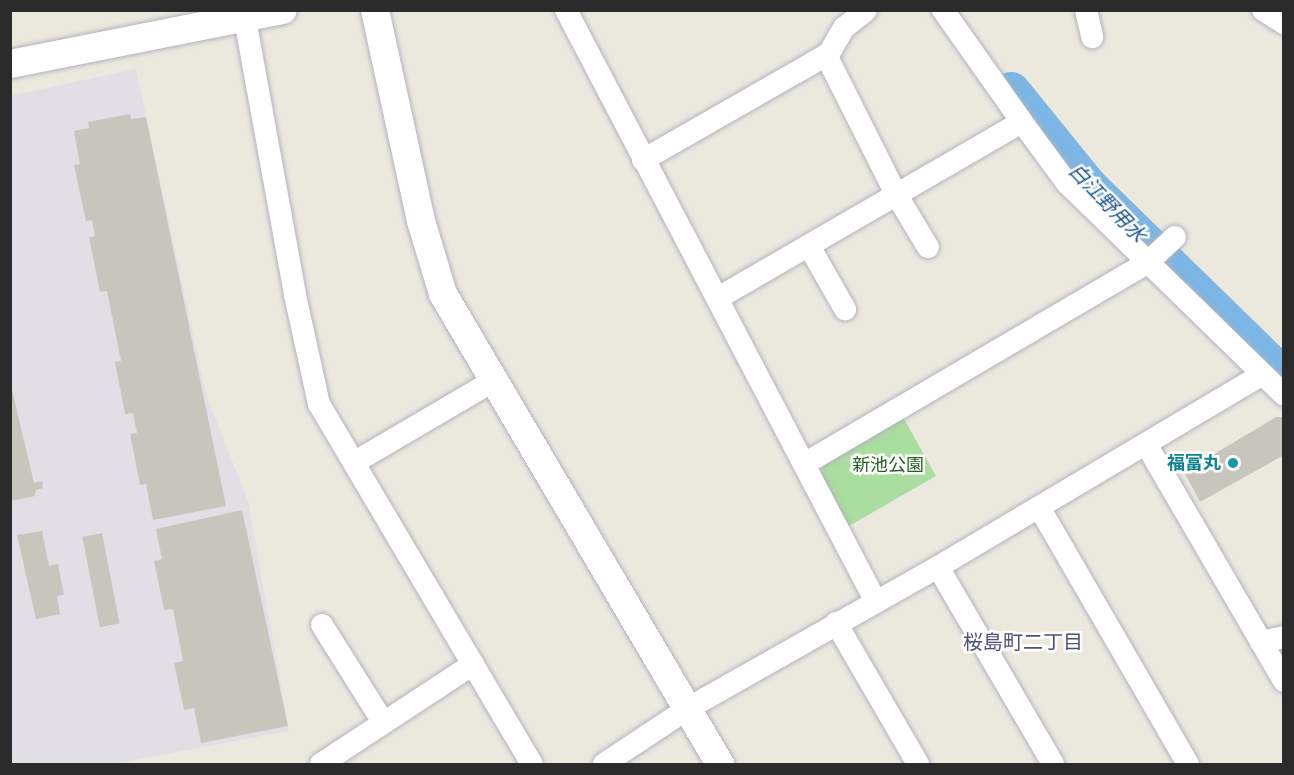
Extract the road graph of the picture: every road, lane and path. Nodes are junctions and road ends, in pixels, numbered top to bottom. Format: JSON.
{"nodes":[{"id":1,"x":283,"y":10,"type":"edge"},
{"id":2,"x":375,"y":10,"type":"edge"},
{"id":3,"x":566,"y":10,"type":"edge"},
{"id":4,"x":866,"y":10,"type":"edge"},
{"id":5,"x":943,"y":10,"type":"edge"},
{"id":6,"x":1086,"y":10,"type":"edge"},
{"id":7,"x":1263,"y":10,"type":"edge"},
{"id":8,"x":193,"y":18,"type":"edge"},
{"id":9,"x":244,"y":19,"type":"junction"},
{"id":10,"x":1284,"y":24,"type":"edge"},
{"id":11,"x":1092,"y":38,"type":"dead end"},
{"id":12,"x":827,"y":57,"type":"junction"},
{"id":13,"x":10,"y":64,"type":"edge"},
{"id":14,"x":1022,"y":122,"type":"junction"},
{"id":15,"x":643,"y":160,"type":"junction"},
{"id":16,"x":896,"y":194,"type":"junction"},
{"id":17,"x":1175,"y":237,"type":"dead end"},
{"id":18,"x":809,"y":246,"type":"junction"},
{"id":19,"x":928,"y":247,"type":"dead end"},
{"id":20,"x":1149,"y":262,"type":"junction"},
{"id":21,"x":718,"y":298,"type":"junction"},
{"id":22,"x":845,"y":309,"type":"dead end"},
{"id":23,"x":1262,"y":375,"type":"junction"},
{"id":24,"x":495,"y":380,"type":"junction"},
{"id":25,"x":1284,"y":395,"type":"edge"},
{"id":26,"x":1146,"y":444,"type":"junction"},
{"id":27,"x":355,"y":462,"type":"junction"},
{"id":28,"x":806,"y":463,"type":"junction"},
{"id":29,"x":1039,"y":507,"type":"junction"},
{"id":30,"x":938,"y":567,"type":"junction"},
{"id":31,"x":876,"y":602,"type":"junction"},
{"id":32,"x":836,"y":623,"type":"junction"},
{"id":33,"x":322,"y":625,"type":"dead end"},
{"id":34,"x":1284,"y":637,"type":"edge"},
{"id":35,"x":1261,"y":642,"type":"junction"},
{"id":36,"x":473,"y":664,"type":"junction"},
{"id":37,"x":1284,"y":681,"type":"edge"},
{"id":38,"x":687,"y":709,"type":"junction"},
{"id":39,"x":383,"y":722,"type":"junction"},
{"id":40,"x":321,"y":765,"type":"edge"},
{"id":41,"x":532,"y":765,"type":"edge"},
{"id":42,"x":604,"y":765,"type":"edge"},
{"id":43,"x":720,"y":765,"type":"edge"},
{"id":44,"x":918,"y":765,"type":"edge"},
{"id":45,"x":1053,"y":765,"type":"edge"},
{"id":46,"x":1188,"y":765,"type":"edge"}],
"edges":[{"from":1,"to":9,"type":"street"},
{"from":2,"to":24,"type":"street"},
{"from":3,"to":15,"type":"street"},
{"from":4,"to":12,"type":"street"},
{"from":5,"to":14,"type":"street"},
{"from":6,"to":11,"type":"street"},
{"from":7,"to":10,"type":"street"},
{"from":8,"to":9,"type":"street"},
{"from":8,"to":13,"type":"street"},
{"from":9,"to":27,"type":"street"},
{"from":12,"to":15,"type":"street"},
{"from":12,"to":16,"type":"street"},
{"from":14,"to":16,"type":"street"},
{"from":14,"to":20,"type":"street"},
{"from":15,"to":21,"type":"street"},
{"from":16,"to":18,"type":"street"},
{"from":16,"to":19,"type":"street"},
{"from":17,"to":20,"type":"street"},
{"from":18,"to":21,"type":"street"},
{"from":18,"to":22,"type":"street"},
{"from":20,"to":23,"type":"street"},
{"from":20,"to":28,"type":"street"},
{"from":21,"to":28,"type":"street"},
{"from":23,"to":25,"type":"street"},
{"from":23,"to":26,"type":"street"},
{"from":24,"to":27,"type":"street"},
{"from":24,"to":38,"type":"street"},
{"from":26,"to":29,"type":"street"},
{"from":26,"to":35,"type":"street"},
{"from":27,"to":36,"type":"street"},
{"from":28,"to":31,"type":"street"},
{"from":29,"to":30,"type":"street"},
{"from":29,"to":46,"type":"street"},
{"from":30,"to":31,"type":"street"},
{"from":30,"to":45,"type":"street"},
{"from":31,"to":32,"type":"street"},
{"from":32,"to":38,"type":"street"},
{"from":32,"to":44,"type":"street"},
{"from":33,"to":39,"type":"street"},
{"from":34,"to":35,"type":"street"},
{"from":35,"to":37,"type":"street"},
{"from":36,"to":39,"type":"street"},
{"from":36,"to":41,"type":"street"},
{"from":38,"to":42,"type":"street"},
{"from":38,"to":43,"type":"street"},
{"from":39,"to":40,"type":"street"}]}
